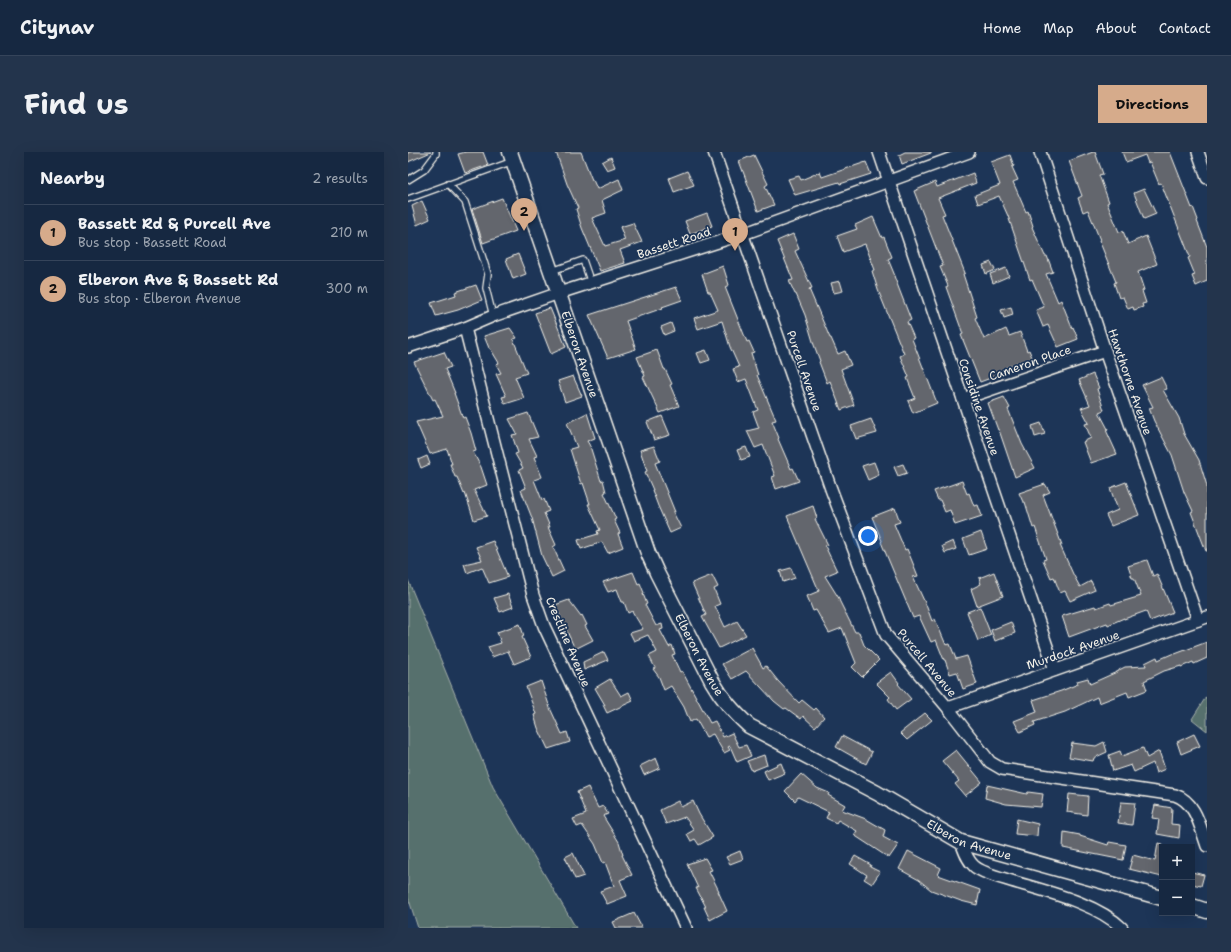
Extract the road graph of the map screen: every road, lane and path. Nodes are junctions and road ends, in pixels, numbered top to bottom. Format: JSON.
{"nodes":[{"id":1,"x":436,"y":152,"type":"edge"},
{"id":2,"x":714,"y":152,"type":"edge"},
{"id":3,"x":879,"y":152,"type":"edge"},
{"id":4,"x":969,"y":152,"type":"edge"},
{"id":5,"x":1040,"y":152,"type":"edge"},
{"id":6,"x":1198,"y":152,"type":"edge"},
{"id":7,"x":512,"y":156,"type":"edge"},
{"id":8,"x":1207,"y":177,"type":"edge"},
{"id":9,"x":408,"y":180,"type":"edge"},
{"id":10,"x":890,"y":182,"type":"junction"},
{"id":11,"x":448,"y":184,"type":"junction"},
{"id":12,"x":408,"y":199,"type":"edge"},
{"id":13,"x":743,"y":234,"type":"junction"},
{"id":14,"x":552,"y":271,"type":"junction"},
{"id":15,"x":591,"y":283,"type":"junction"},
{"id":16,"x":560,"y":293,"type":"junction"},
{"id":17,"x":493,"y":316,"type":"junction"},
{"id":18,"x":465,"y":328,"type":"junction"},
{"id":19,"x":408,"y":346,"type":"edge"},
{"id":20,"x":1105,"y":351,"type":"junction"},
{"id":21,"x":963,"y":399,"type":"junction"},
{"id":22,"x":1203,"y":618,"type":"edge"},
{"id":23,"x":1055,"y":670,"type":"junction"},
{"id":24,"x":948,"y":708,"type":"junction"},
{"id":25,"x":961,"y":842,"type":"junction"},
{"id":26,"x":1207,"y":846,"type":"edge"},
{"id":27,"x":1159,"y":897,"type":"edge"},
{"id":28,"x":1195,"y":907,"type":"edge"},
{"id":29,"x":1207,"y":911,"type":"edge"},
{"id":30,"x":686,"y":928,"type":"edge"},
{"id":31,"x":1122,"y":928,"type":"edge"}],
"edges":[{"from":1,"to":9,"type":"lane"},
{"from":2,"to":13,"type":"street","name":"Purcell Avenue"},
{"from":3,"to":10,"type":"street","name":"Considine Avenue"},
{"from":4,"to":10,"type":"street","name":"Bassett Road"},
{"from":5,"to":20,"type":"street","name":"Hawthorne Avenue"},
{"from":6,"to":8,"type":"street"},
{"from":7,"to":11,"type":"lane"},
{"from":7,"to":14,"type":"street","name":"Elberon Avenue"},
{"from":10,"to":13,"type":"street","name":"Bassett Road"},
{"from":10,"to":21,"type":"street","name":"Considine Avenue"},
{"from":11,"to":12,"type":"lane"},
{"from":11,"to":17,"type":"lane"},
{"from":13,"to":15,"type":"street","name":"Bassett Road"},
{"from":13,"to":24,"type":"street","name":"Purcell Avenue"},
{"from":14,"to":15,"type":"lane"},
{"from":14,"to":16,"type":"street","name":"Elberon Avenue"},
{"from":15,"to":16,"type":"street","name":"Bassett Road"},
{"from":16,"to":17,"type":"street","name":"Bassett Road"},
{"from":16,"to":25,"type":"street","name":"Elberon Avenue"},
{"from":17,"to":18,"type":"street","name":"Bassett Road"},
{"from":18,"to":19,"type":"street","name":"Bassett Road"},
{"from":18,"to":30,"type":"street","name":"Crestline Avenue"},
{"from":20,"to":21,"type":"street","name":"Cameron Place"},
{"from":20,"to":22,"type":"street","name":"Hawthorne Avenue"},
{"from":21,"to":23,"type":"street","name":"Considine Avenue"},
{"from":22,"to":23,"type":"street","name":"Murdock Avenue"},
{"from":23,"to":24,"type":"street","name":"Murdock Avenue"},
{"from":24,"to":26,"type":"street","name":"Purcell Avenue"},
{"from":25,"to":27,"type":"street","name":"Elberon Avenue"},
{"from":25,"to":31,"type":"street"},
{"from":28,"to":29,"type":"street"}]}
